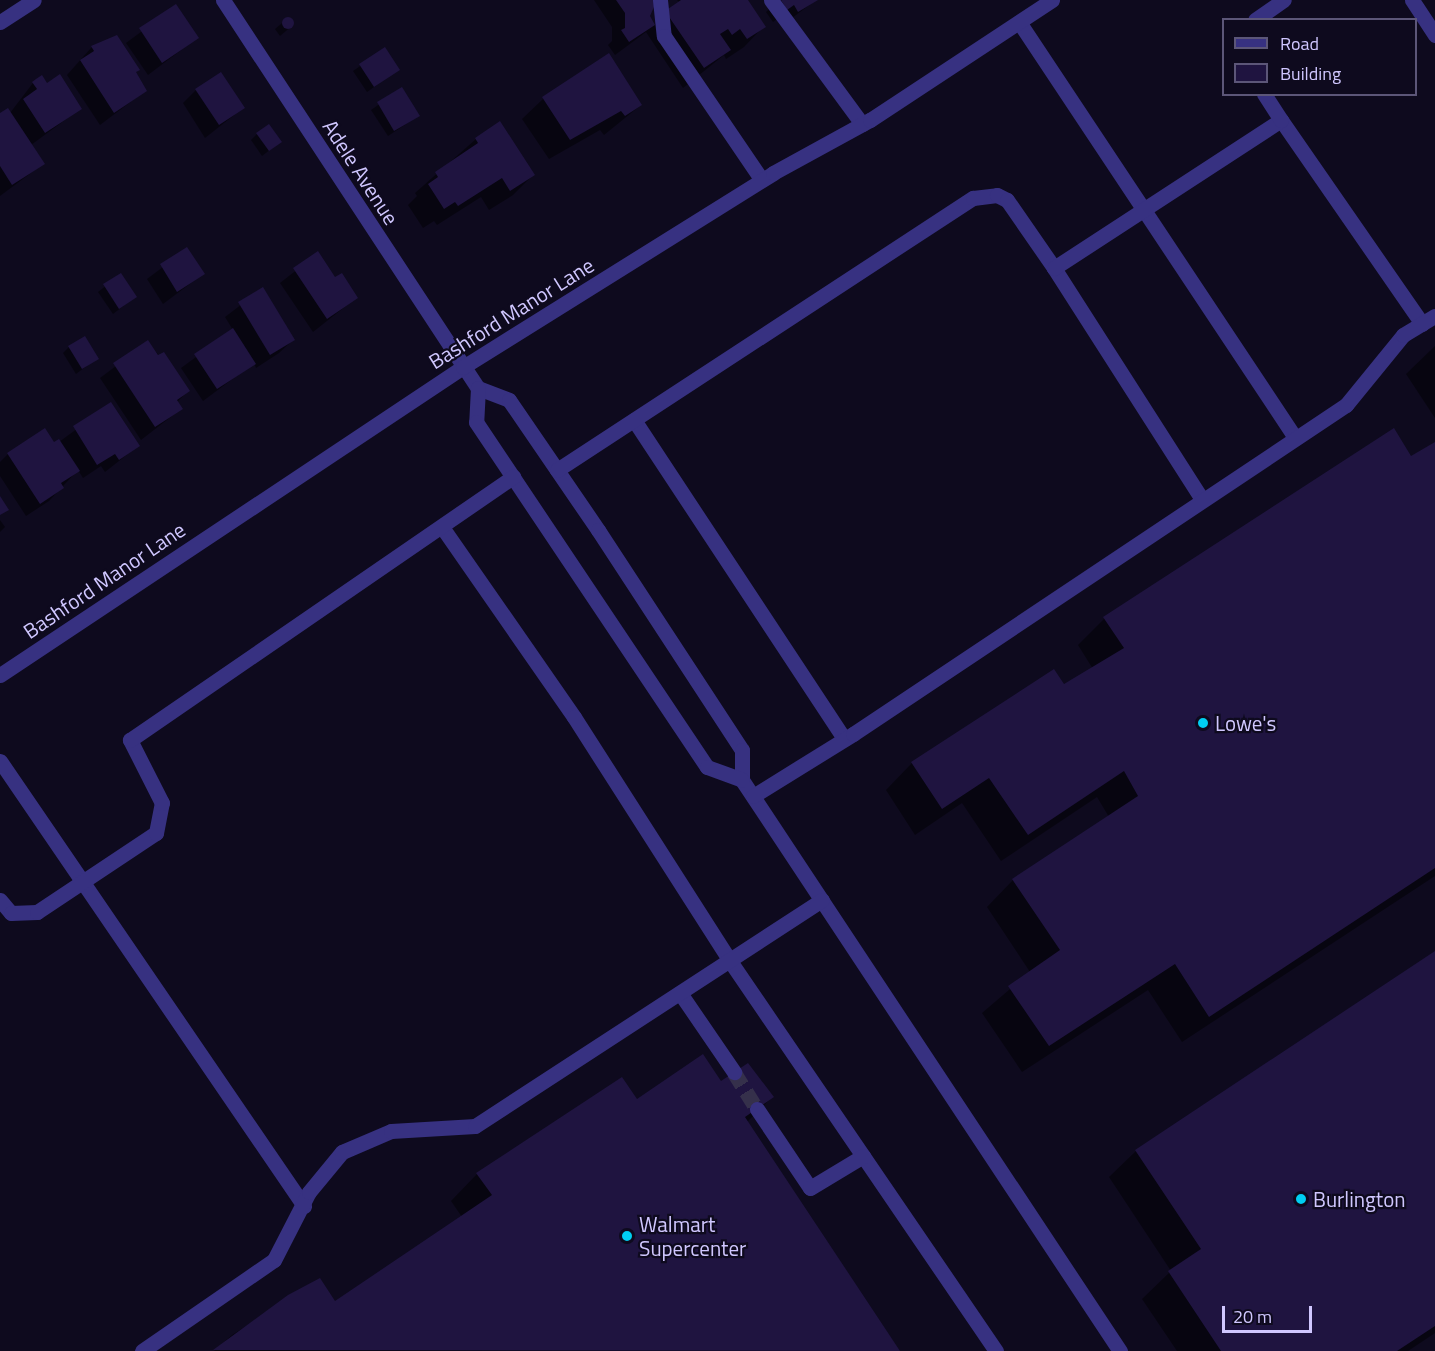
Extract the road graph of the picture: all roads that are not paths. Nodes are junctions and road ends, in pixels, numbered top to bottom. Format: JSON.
{"nodes":[{"id":1,"x":34,"y":0,"type":"edge"},
{"id":2,"x":223,"y":0,"type":"edge"},
{"id":3,"x":660,"y":0,"type":"edge"},
{"id":4,"x":771,"y":0,"type":"edge"},
{"id":5,"x":1052,"y":0,"type":"edge"},
{"id":6,"x":1284,"y":0,"type":"edge"},
{"id":7,"x":1412,"y":0,"type":"edge"},
{"id":8,"x":1258,"y":18,"type":"edge"},
{"id":9,"x":0,"y":21,"type":"edge"},
{"id":10,"x":1019,"y":21,"type":"junction"},
{"id":11,"x":1435,"y":35,"type":"edge"},
{"id":12,"x":1265,"y":96,"type":"edge"},
{"id":13,"x":1281,"y":120,"type":"junction"},
{"id":14,"x":862,"y":124,"type":"junction"},
{"id":15,"x":762,"y":180,"type":"junction"},
{"id":16,"x":1143,"y":210,"type":"junction"},
{"id":17,"x":1054,"y":268,"type":"junction"},
{"id":18,"x":1429,"y":320,"type":"edge"},
{"id":19,"x":463,"y":367,"type":"junction"},
{"id":20,"x":477,"y":388,"type":"junction"},
{"id":21,"x":634,"y":420,"type":"junction"},
{"id":22,"x":1295,"y":437,"type":"junction"},
{"id":23,"x":557,"y":470,"type":"junction"},
{"id":24,"x":513,"y":477,"type":"junction"},
{"id":25,"x":1202,"y":499,"type":"junction"},
{"id":26,"x":442,"y":527,"type":"junction"},
{"id":27,"x":0,"y":675,"type":"edge"},
{"id":28,"x":844,"y":739,"type":"junction"},
{"id":29,"x":0,"y":760,"type":"edge"},
{"id":30,"x":742,"y":780,"type":"junction"},
{"id":31,"x":753,"y":796,"type":"junction"},
{"id":32,"x":80,"y":883,"type":"junction"},
{"id":33,"x":0,"y":900,"type":"edge"},
{"id":34,"x":822,"y":900,"type":"junction"},
{"id":35,"x":730,"y":961,"type":"junction"},
{"id":36,"x":680,"y":993,"type":"junction"},
{"id":37,"x":734,"y":1072,"type":"tunnel mouth"},
{"id":38,"x":757,"y":1109,"type":"tunnel mouth"},
{"id":39,"x":863,"y":1156,"type":"junction"},
{"id":40,"x":304,"y":1206,"type":"junction"},
{"id":41,"x":142,"y":1351,"type":"edge"},
{"id":42,"x":996,"y":1351,"type":"edge"},
{"id":43,"x":1120,"y":1351,"type":"edge"}],
"edges":[{"from":1,"to":9,"type":"street"},
{"from":2,"to":19,"type":"street","name":"Adele Avenue"},
{"from":3,"to":15,"type":"street"},
{"from":4,"to":14,"type":"street"},
{"from":5,"to":10,"type":"street","name":"Bashford Manor Lane"},
{"from":6,"to":8,"type":"street"},
{"from":7,"to":11,"type":"street"},
{"from":10,"to":14,"type":"street","name":"Bashford Manor Lane"},
{"from":10,"to":16,"type":"street"},
{"from":12,"to":13,"type":"street"},
{"from":13,"to":16,"type":"street"},
{"from":13,"to":18,"type":"street"},
{"from":14,"to":15,"type":"street","name":"Bashford Manor Lane"},
{"from":15,"to":19,"type":"street","name":"Bashford Manor Lane"},
{"from":16,"to":17,"type":"street"},
{"from":16,"to":22,"type":"street"},
{"from":17,"to":21,"type":"street"},
{"from":17,"to":25,"type":"street"},
{"from":18,"to":22,"type":"street"},
{"from":19,"to":20,"type":"street","name":"Adele Avenue"},
{"from":19,"to":27,"type":"street","name":"Bashford Manor Lane"},
{"from":20,"to":23,"type":"street"},
{"from":20,"to":24,"type":"street"},
{"from":21,"to":23,"type":"street"},
{"from":21,"to":28,"type":"street"},
{"from":22,"to":25,"type":"street"},
{"from":23,"to":30,"type":"street"},
{"from":24,"to":26,"type":"street"},
{"from":24,"to":30,"type":"street"},
{"from":25,"to":28,"type":"street"},
{"from":26,"to":32,"type":"street"},
{"from":26,"to":35,"type":"street"},
{"from":28,"to":31,"type":"street"},
{"from":29,"to":32,"type":"street"},
{"from":30,"to":31,"type":"street"},
{"from":31,"to":34,"type":"street"},
{"from":32,"to":33,"type":"street"},
{"from":32,"to":40,"type":"street"},
{"from":34,"to":35,"type":"street"},
{"from":34,"to":43,"type":"street"},
{"from":35,"to":36,"type":"street"},
{"from":35,"to":39,"type":"street"},
{"from":36,"to":37,"type":"street"},
{"from":36,"to":40,"type":"street"},
{"from":38,"to":39,"type":"street"},
{"from":39,"to":42,"type":"street"},
{"from":40,"to":41,"type":"street"}]}
